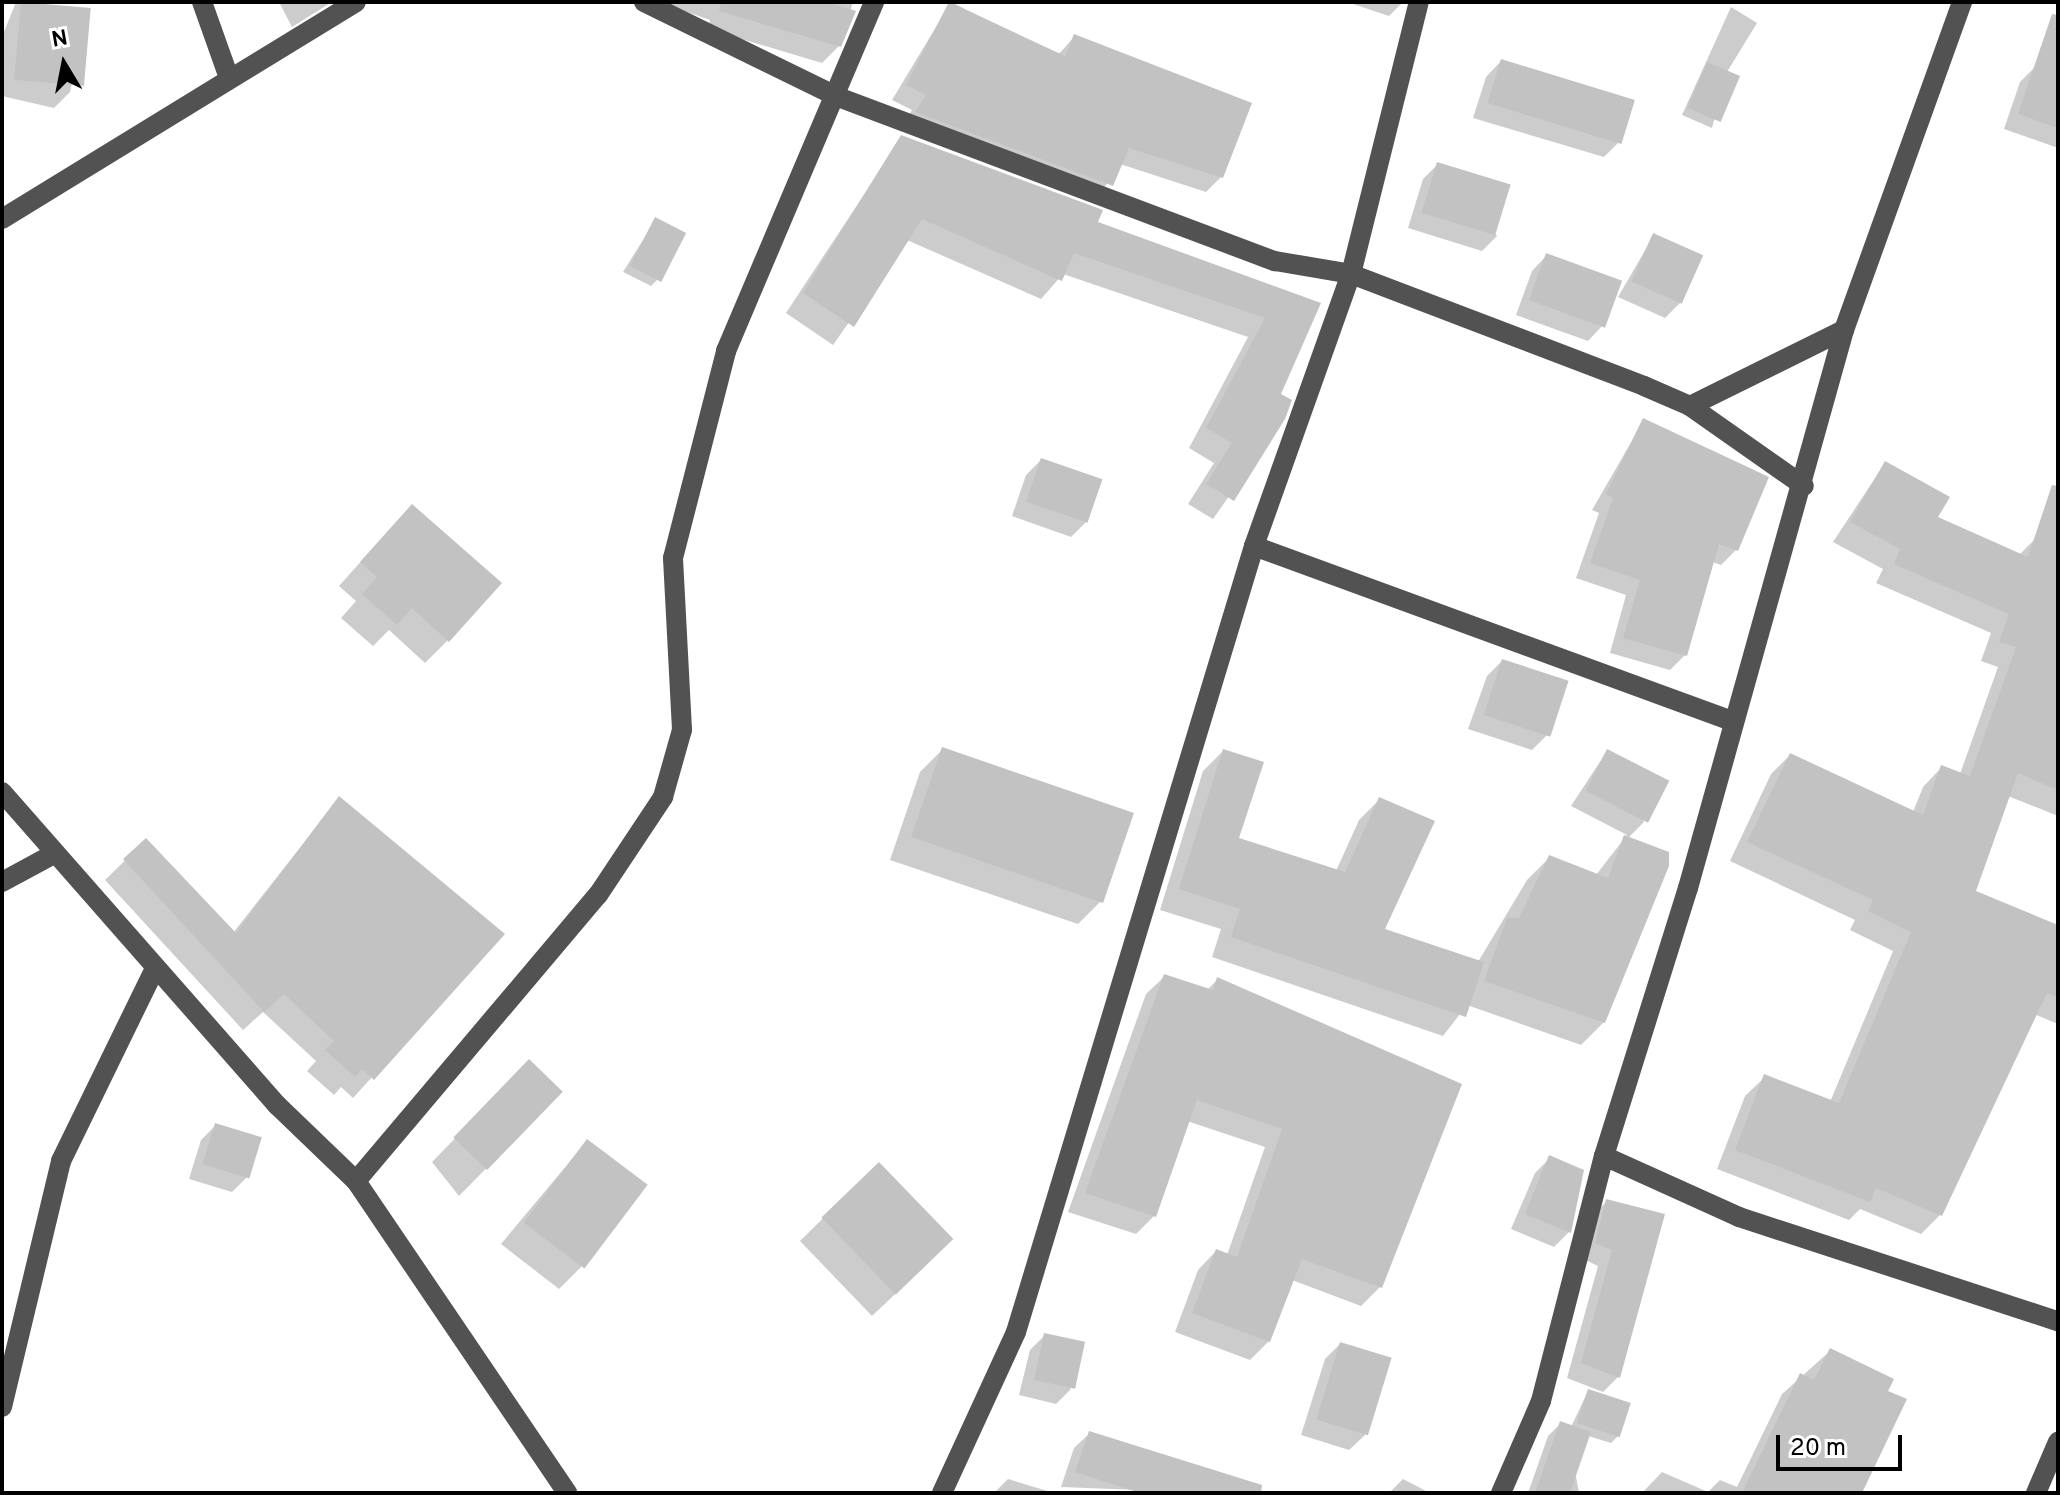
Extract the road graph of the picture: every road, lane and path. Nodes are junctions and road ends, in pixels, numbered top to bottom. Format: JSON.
{"nodes":[{"id":1,"x":202,"y":2,"type":"edge"},
{"id":2,"x":356,"y":2,"type":"edge"},
{"id":3,"x":644,"y":2,"type":"edge"},
{"id":4,"x":874,"y":2,"type":"edge"},
{"id":5,"x":1419,"y":2,"type":"edge"},
{"id":6,"x":1962,"y":2,"type":"edge"},
{"id":7,"x":228,"y":75,"type":"junction"},
{"id":8,"x":838,"y":97,"type":"junction"},
{"id":9,"x":2,"y":219,"type":"edge"},
{"id":10,"x":1351,"y":274,"type":"junction"},
{"id":11,"x":1844,"y":330,"type":"junction"},
{"id":12,"x":1690,"y":406,"type":"junction"},
{"id":13,"x":1804,"y":486,"type":"junction"},
{"id":14,"x":1254,"y":546,"type":"junction"},
{"id":15,"x":1732,"y":721,"type":"junction"},
{"id":16,"x":2,"y":792,"type":"edge"},
{"id":17,"x":52,"y":855,"type":"junction"},
{"id":18,"x":2,"y":882,"type":"edge"},
{"id":19,"x":155,"y":968,"type":"junction"},
{"id":20,"x":1604,"y":1156,"type":"junction"},
{"id":21,"x":356,"y":1181,"type":"junction"},
{"id":22,"x":2058,"y":1321,"type":"edge"},
{"id":23,"x":2,"y":1407,"type":"edge"},
{"id":24,"x":2058,"y":1442,"type":"edge"},
{"id":25,"x":567,"y":1493,"type":"edge"},
{"id":26,"x":942,"y":1493,"type":"edge"},
{"id":27,"x":1501,"y":1493,"type":"edge"},
{"id":28,"x":2036,"y":1493,"type":"edge"}],
"edges":[{"from":1,"to":7,"type":"street"},
{"from":2,"to":7,"type":"street"},
{"from":3,"to":8,"type":"street"},
{"from":4,"to":8,"type":"street"},
{"from":5,"to":10,"type":"street"},
{"from":6,"to":11,"type":"street"},
{"from":7,"to":9,"type":"street"},
{"from":8,"to":10,"type":"street"},
{"from":8,"to":21,"type":"street"},
{"from":10,"to":12,"type":"street"},
{"from":10,"to":14,"type":"street"},
{"from":11,"to":12,"type":"street"},
{"from":11,"to":13,"type":"street"},
{"from":12,"to":13,"type":"street"},
{"from":13,"to":15,"type":"street"},
{"from":14,"to":15,"type":"street"},
{"from":14,"to":26,"type":"street"},
{"from":15,"to":20,"type":"street"},
{"from":16,"to":17,"type":"street"},
{"from":17,"to":18,"type":"street"},
{"from":17,"to":19,"type":"street"},
{"from":19,"to":21,"type":"street"},
{"from":19,"to":23,"type":"street"},
{"from":20,"to":22,"type":"street"},
{"from":20,"to":27,"type":"street"},
{"from":21,"to":25,"type":"street"},
{"from":24,"to":28,"type":"street"}]}
